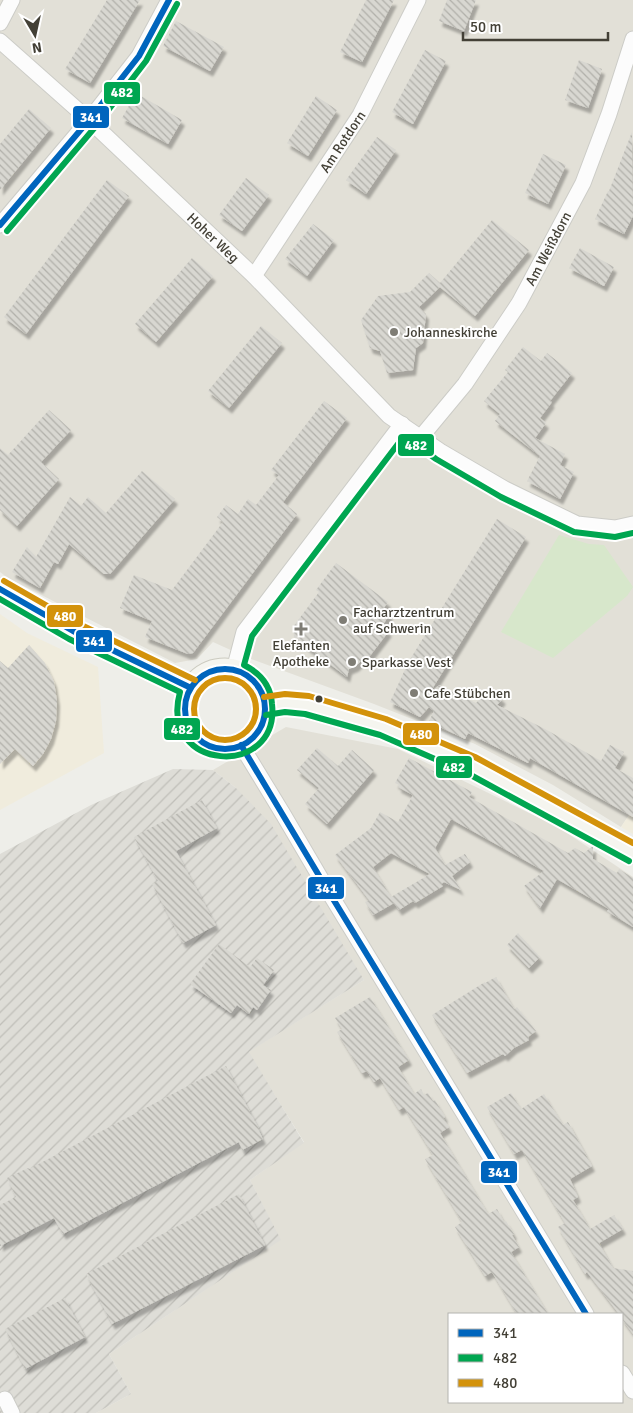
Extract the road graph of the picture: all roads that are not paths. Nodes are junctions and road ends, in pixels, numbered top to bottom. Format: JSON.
{"nodes":[{"id":1,"x":12,"y":0,"type":"edge"},
{"id":2,"x":169,"y":0,"type":"edge"},
{"id":3,"x":418,"y":0,"type":"edge"},
{"id":4,"x":0,"y":23,"type":"edge"},
{"id":5,"x":633,"y":39,"type":"edge"},
{"id":6,"x":0,"y":41,"type":"edge"},
{"id":7,"x":89,"y":120,"type":"junction"},
{"id":8,"x":0,"y":225,"type":"edge"},
{"id":9,"x":254,"y":276,"type":"junction"},
{"id":10,"x":402,"y":424,"type":"junction"},
{"id":11,"x":422,"y":438,"type":"junction"},
{"id":12,"x":633,"y":524,"type":"edge"},
{"id":13,"x":0,"y":588,"type":"edge"},
{"id":14,"x":234,"y":670,"type":"junction"},
{"id":15,"x":191,"y":688,"type":"junction"},
{"id":16,"x":265,"y":706,"type":"junction"},
{"id":17,"x":241,"y":745,"type":"junction"},
{"id":18,"x":633,"y":853,"type":"edge"},
{"id":19,"x":585,"y":1313,"type":"edge"},
{"id":20,"x":623,"y":1375,"type":"edge"},
{"id":21,"x":633,"y":1391,"type":"edge"},
{"id":22,"x":5,"y":1399,"type":"dead end"},
{"id":23,"x":12,"y":1413,"type":"edge"}],
"edges":[{"from":1,"to":4,"type":"street"},
{"from":2,"to":7,"type":"street"},
{"from":3,"to":9,"type":"street","name":"Am Rotdorn"},
{"from":5,"to":11,"type":"street","name":"Am Weißdorn"},
{"from":6,"to":7,"type":"street","name":"Hoher Weg"},
{"from":7,"to":8,"type":"street"},
{"from":7,"to":9,"type":"street","name":"Hoher Weg"},
{"from":9,"to":10,"type":"street","name":"Hoher Weg"},
{"from":10,"to":11,"type":"street","name":"Hoher Weg"},
{"from":10,"to":14,"type":"street"},
{"from":11,"to":12,"type":"street","name":"Hoher Weg"},
{"from":13,"to":15,"type":"main road"},
{"from":14,"to":15,"type":"main road"},
{"from":14,"to":16,"type":"main road"},
{"from":15,"to":17,"type":"main road"},
{"from":16,"to":17,"type":"main road"},
{"from":16,"to":18,"type":"main road"},
{"from":17,"to":19,"type":"street"},
{"from":20,"to":21,"type":"street"},
{"from":22,"to":23,"type":"street"}]}
